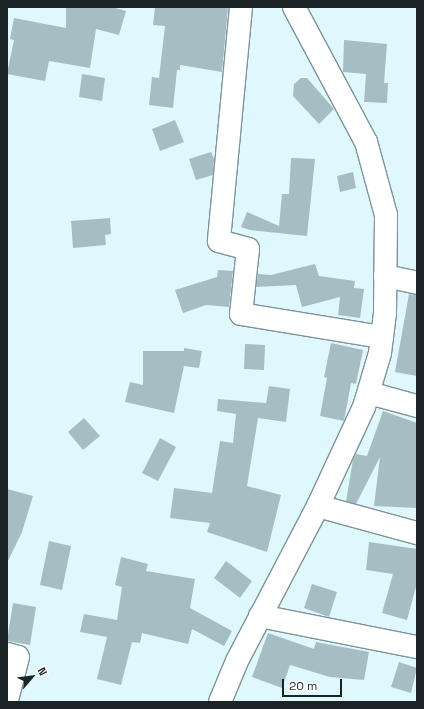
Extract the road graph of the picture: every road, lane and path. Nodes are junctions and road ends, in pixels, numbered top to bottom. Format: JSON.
{"nodes":[{"id":1,"x":241,"y":7,"type":"edge"},
{"id":2,"x":294,"y":7,"type":"edge"},
{"id":3,"x":385,"y":276,"type":"junction"},
{"id":4,"x":417,"y":283,"type":"edge"},
{"id":5,"x":382,"y":337,"type":"junction"},
{"id":6,"x":369,"y":393,"type":"junction"},
{"id":7,"x":417,"y":406,"type":"edge"},
{"id":8,"x":318,"y":506,"type":"junction"},
{"id":9,"x":417,"y":533,"type":"edge"},
{"id":10,"x":260,"y":616,"type":"junction"},
{"id":11,"x":417,"y":648,"type":"edge"},
{"id":12,"x":7,"y":654,"type":"edge"},
{"id":13,"x":7,"y":700,"type":"edge"},
{"id":14,"x":220,"y":702,"type":"edge"}],
"edges":[{"from":1,"to":5,"type":"street"},
{"from":2,"to":3,"type":"street"},
{"from":3,"to":4,"type":"street"},
{"from":3,"to":5,"type":"street"},
{"from":5,"to":6,"type":"street"},
{"from":6,"to":7,"type":"street"},
{"from":6,"to":8,"type":"street"},
{"from":8,"to":9,"type":"street"},
{"from":8,"to":10,"type":"street"},
{"from":10,"to":11,"type":"street"},
{"from":10,"to":14,"type":"street"},
{"from":12,"to":13,"type":"street"}]}
